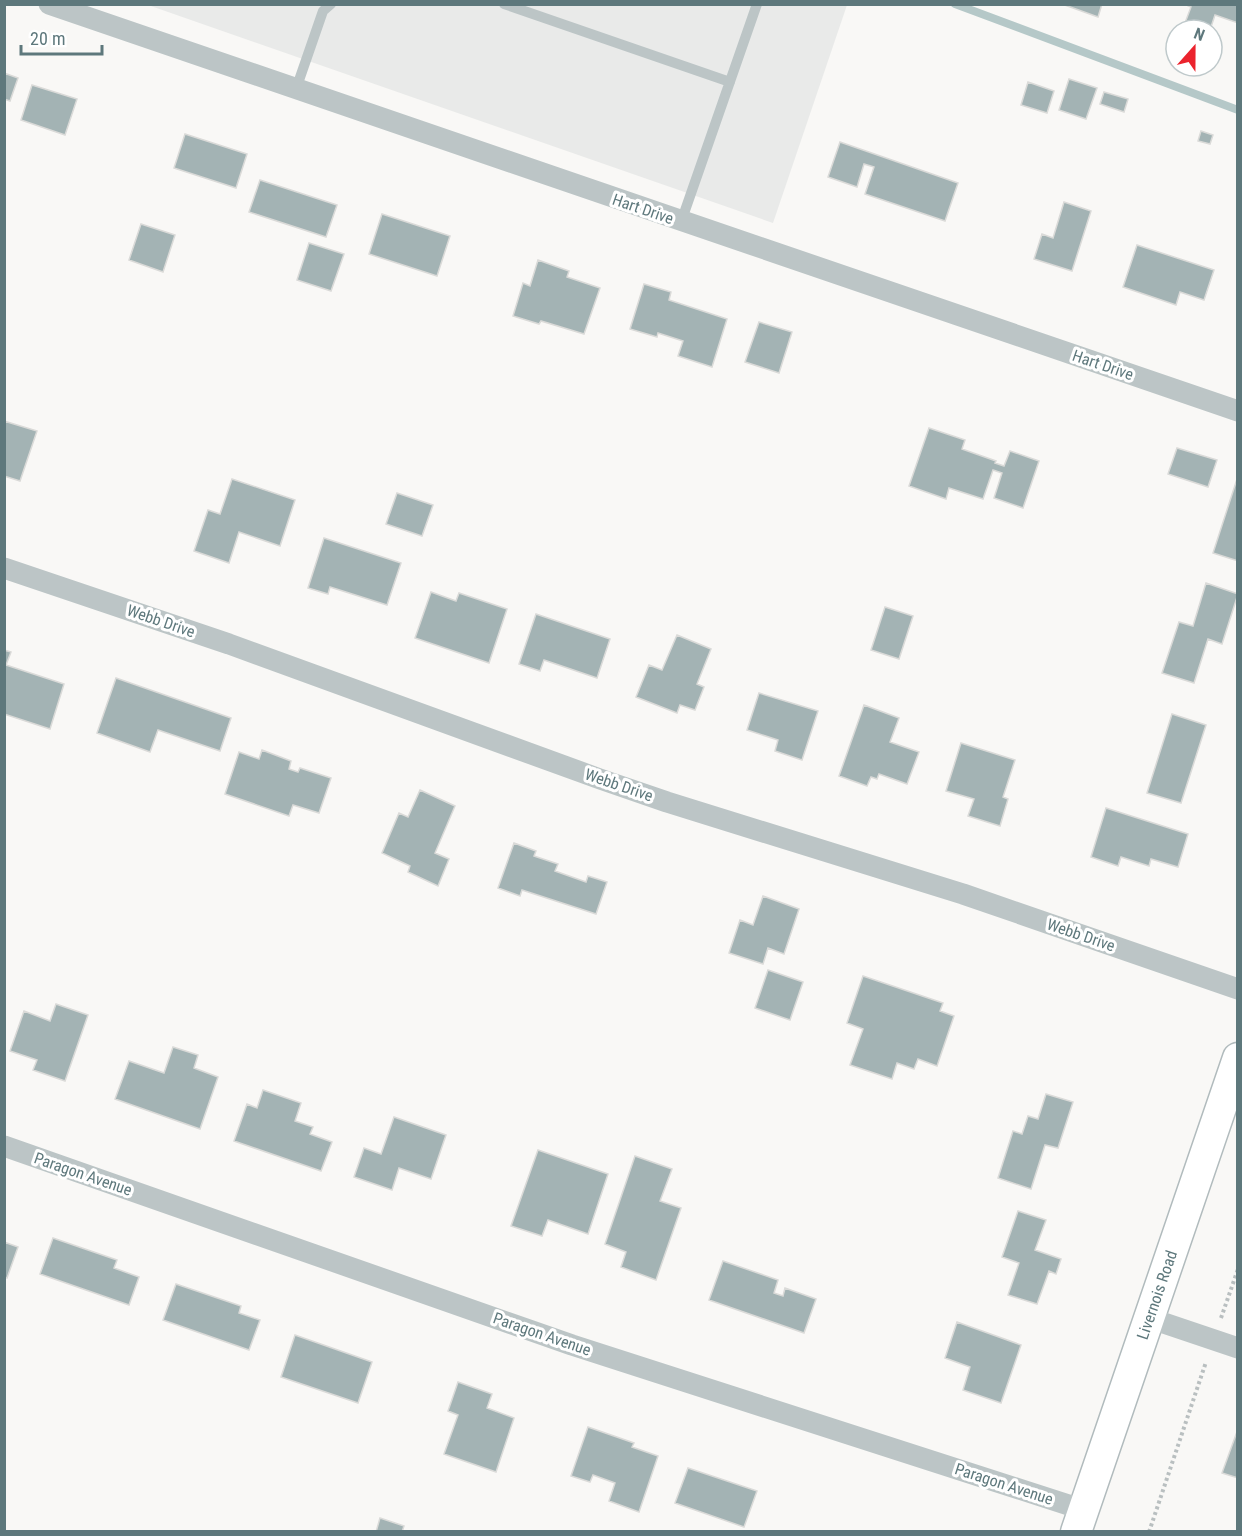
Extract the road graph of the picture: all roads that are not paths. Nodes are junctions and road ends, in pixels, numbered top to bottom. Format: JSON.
{"nodes":[{"id":1,"x":49,"y":4,"type":"edge"},
{"id":2,"x":504,"y":4,"type":"edge"},
{"id":3,"x":757,"y":4,"type":"edge"},
{"id":4,"x":325,"y":7,"type":"edge"},
{"id":5,"x":730,"y":82,"type":"junction"},
{"id":6,"x":296,"y":89,"type":"junction"},
{"id":7,"x":681,"y":222,"type":"junction"},
{"id":8,"x":1238,"y":411,"type":"edge"},
{"id":9,"x":4,"y":568,"type":"edge"},
{"id":10,"x":1238,"y":989,"type":"edge"},
{"id":11,"x":1238,"y":1058,"type":"edge"},
{"id":12,"x":4,"y":1146,"type":"edge"},
{"id":13,"x":1149,"y":1318,"type":"junction"},
{"id":14,"x":1238,"y":1348,"type":"edge"},
{"id":15,"x":1080,"y":1521,"type":"edge"}],
"edges":[{"from":1,"to":6,"type":"street","name":"Hart Drive"},
{"from":2,"to":5,"type":"lane"},
{"from":3,"to":5,"type":"lane"},
{"from":4,"to":6,"type":"lane"},
{"from":5,"to":7,"type":"lane"},
{"from":6,"to":7,"type":"street","name":"Hart Drive"},
{"from":7,"to":8,"type":"street","name":"Hart Drive"},
{"from":9,"to":10,"type":"street","name":"Webb Drive"},
{"from":11,"to":13,"type":"main road","name":"Livernois Road"},
{"from":12,"to":15,"type":"street","name":"Paragon Avenue"},
{"from":13,"to":14,"type":"street"},
{"from":13,"to":15,"type":"main road","name":"Livernois Road"}]}
